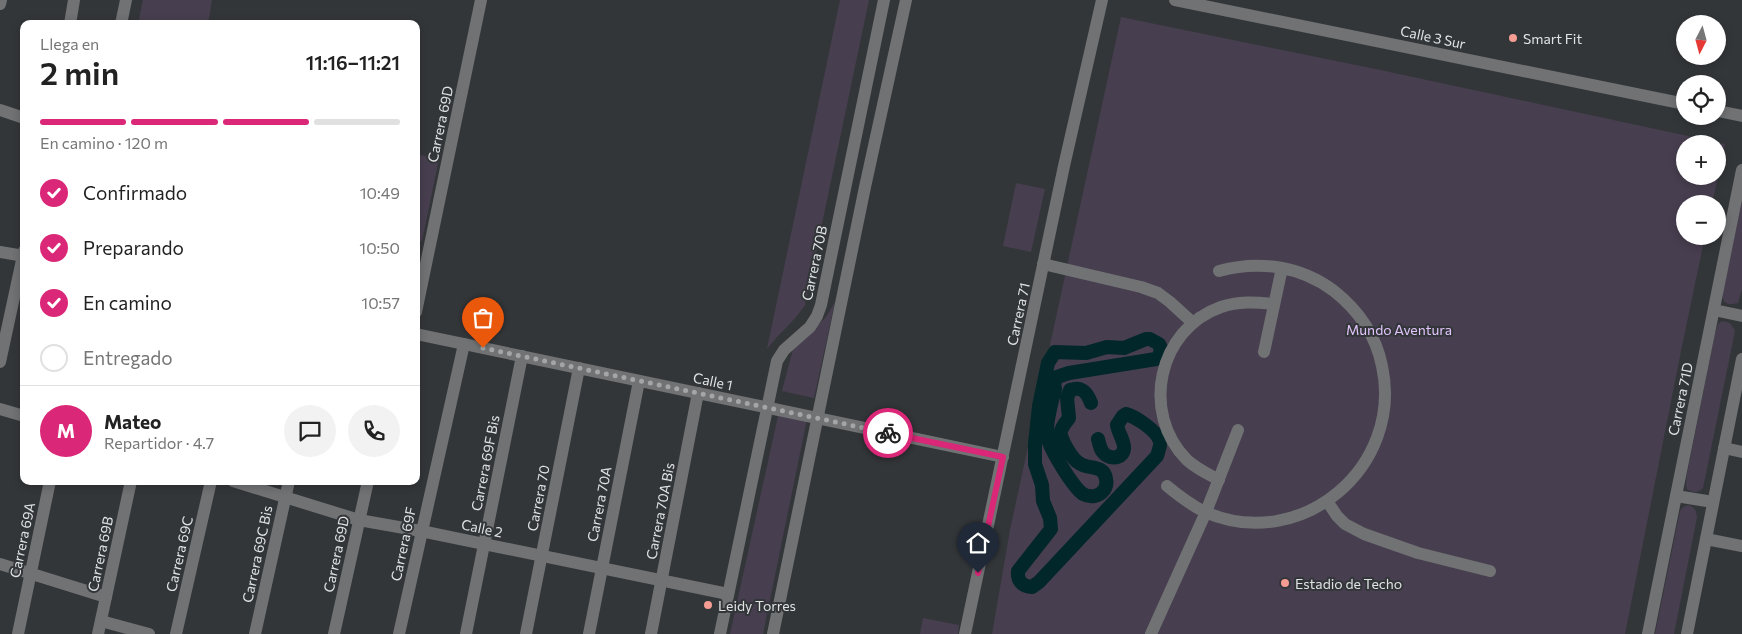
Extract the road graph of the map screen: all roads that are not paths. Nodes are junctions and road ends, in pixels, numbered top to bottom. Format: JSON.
{"nodes":[{"id":1,"x":1,"y":0,"type":"edge"},
{"id":2,"x":74,"y":0,"type":"edge"},
{"id":3,"x":126,"y":0,"type":"edge"},
{"id":4,"x":481,"y":0,"type":"edge"},
{"id":5,"x":884,"y":0,"type":"edge"},
{"id":6,"x":906,"y":0,"type":"edge"},
{"id":7,"x":1102,"y":0,"type":"edge"},
{"id":8,"x":1175,"y":0,"type":"edge"},
{"id":9,"x":0,"y":4,"type":"edge"},
{"id":10,"x":71,"y":20,"type":"edge"},
{"id":11,"x":122,"y":20,"type":"edge"},
{"id":12,"x":1676,"y":102,"type":"edge"},
{"id":13,"x":0,"y":110,"type":"edge"},
{"id":14,"x":1726,"y":113,"type":"edge"},
{"id":15,"x":1742,"y":116,"type":"edge"},
{"id":16,"x":20,"y":117,"type":"edge"},
{"id":17,"x":1742,"y":170,"type":"edge"},
{"id":18,"x":0,"y":252,"type":"edge"},
{"id":19,"x":20,"y":254,"type":"edge"},
{"id":20,"x":1043,"y":264,"type":"junction"},
{"id":21,"x":20,"y":268,"type":"edge"},
{"id":22,"x":1282,"y":268,"type":"junction"},
{"id":23,"x":1219,"y":271,"type":"dead end"},
{"id":24,"x":420,"y":293,"type":"edge"},
{"id":25,"x":1273,"y":304,"type":"junction"},
{"id":26,"x":1714,"y":310,"type":"junction"},
{"id":27,"x":1742,"y":316,"type":"edge"},
{"id":28,"x":1193,"y":323,"type":"junction"},
{"id":29,"x":420,"y":335,"type":"edge"},
{"id":30,"x":464,"y":344,"type":"junction"},
{"id":31,"x":1264,"y":352,"type":"dead end"},
{"id":32,"x":522,"y":356,"type":"junction"},
{"id":33,"x":1742,"y":359,"type":"edge"},
{"id":34,"x":0,"y":362,"type":"edge"},
{"id":35,"x":579,"y":368,"type":"junction"},
{"id":36,"x":639,"y":381,"type":"junction"},
{"id":37,"x":698,"y":393,"type":"junction"},
{"id":38,"x":0,"y":408,"type":"edge"},
{"id":39,"x":767,"y":408,"type":"junction"},
{"id":40,"x":20,"y":415,"type":"edge"},
{"id":41,"x":817,"y":418,"type":"junction"},
{"id":42,"x":1238,"y":430,"type":"dead end"},
{"id":43,"x":1724,"y":448,"type":"junction"},
{"id":44,"x":1742,"y":452,"type":"edge"},
{"id":45,"x":1003,"y":457,"type":"junction"},
{"id":46,"x":1219,"y":480,"type":"junction"},
{"id":47,"x":49,"y":485,"type":"edge"},
{"id":48,"x":130,"y":485,"type":"edge"},
{"id":49,"x":210,"y":485,"type":"edge"},
{"id":50,"x":246,"y":485,"type":"edge"},
{"id":51,"x":287,"y":485,"type":"edge"},
{"id":52,"x":367,"y":485,"type":"edge"},
{"id":53,"x":1167,"y":486,"type":"dead end"},
{"id":54,"x":1676,"y":496,"type":"junction"},
{"id":55,"x":285,"y":497,"type":"junction"},
{"id":56,"x":1327,"y":501,"type":"junction"},
{"id":57,"x":1713,"y":502,"type":"junction"},
{"id":58,"x":1206,"y":512,"type":"junction"},
{"id":59,"x":359,"y":520,"type":"junction"},
{"id":60,"x":421,"y":531,"type":"junction"},
{"id":61,"x":1706,"y":539,"type":"junction"},
{"id":62,"x":484,"y":544,"type":"junction"},
{"id":63,"x":1742,"y":546,"type":"edge"},
{"id":64,"x":542,"y":556,"type":"junction"},
{"id":65,"x":0,"y":564,"type":"edge"},
{"id":66,"x":602,"y":568,"type":"junction"},
{"id":67,"x":1490,"y":571,"type":"dead end"},
{"id":68,"x":30,"y":575,"type":"junction"},
{"id":69,"x":661,"y":580,"type":"junction"},
{"id":70,"x":728,"y":594,"type":"junction"},
{"id":71,"x":106,"y":597,"type":"junction"},
{"id":72,"x":99,"y":628,"type":"edge"},
{"id":73,"x":1690,"y":633,"type":"edge"},
{"id":74,"x":18,"y":634,"type":"edge"},
{"id":75,"x":149,"y":634,"type":"edge"},
{"id":76,"x":176,"y":634,"type":"edge"},
{"id":77,"x":255,"y":634,"type":"edge"},
{"id":78,"x":334,"y":634,"type":"edge"},
{"id":79,"x":399,"y":634,"type":"edge"},
{"id":80,"x":466,"y":634,"type":"edge"},
{"id":81,"x":526,"y":634,"type":"edge"},
{"id":82,"x":589,"y":634,"type":"edge"},
{"id":83,"x":650,"y":634,"type":"edge"},
{"id":84,"x":720,"y":634,"type":"edge"},
{"id":85,"x":773,"y":634,"type":"edge"},
{"id":86,"x":966,"y":634,"type":"edge"},
{"id":87,"x":1151,"y":634,"type":"edge"},
{"id":88,"x":1648,"y":634,"type":"edge"}],
"edges":[{"from":1,"to":9,"type":"street"},
{"from":2,"to":10,"type":"street"},
{"from":3,"to":11,"type":"street"},
{"from":4,"to":24,"type":"street","name":"Carrera 69D"},
{"from":5,"to":39,"type":"street","name":"Carrera 70B"},
{"from":6,"to":41,"type":"street"},
{"from":7,"to":20,"type":"street","name":"Carrera 71"},
{"from":8,"to":12,"type":"street","name":"Calle 3 Sur"},
{"from":13,"to":16,"type":"street"},
{"from":14,"to":15,"type":"street"},
{"from":17,"to":26,"type":"street","name":"Carrera 71D"},
{"from":18,"to":19,"type":"street"},
{"from":20,"to":28,"type":"street"},
{"from":20,"to":45,"type":"street","name":"Carrera 71"},
{"from":21,"to":34,"type":"street"},
{"from":22,"to":23,"type":"street"},
{"from":22,"to":25,"type":"street"},
{"from":22,"to":56,"type":"street"},
{"from":25,"to":28,"type":"street"},
{"from":25,"to":31,"type":"street"},
{"from":26,"to":27,"type":"street"},
{"from":26,"to":54,"type":"street","name":"Carrera 71D"},
{"from":28,"to":46,"type":"street"},
{"from":29,"to":30,"type":"street","name":"Calle 1"},
{"from":30,"to":32,"type":"street","name":"Calle 1"},
{"from":30,"to":60,"type":"street","name":"Carrera 69F"},
{"from":32,"to":35,"type":"street","name":"Calle 1"},
{"from":32,"to":62,"type":"street","name":"Carrera 69F Bis"},
{"from":33,"to":43,"type":"street"},
{"from":35,"to":36,"type":"street","name":"Calle 1"},
{"from":35,"to":64,"type":"street","name":"Carrera 70"},
{"from":36,"to":37,"type":"street","name":"Calle 1"},
{"from":36,"to":66,"type":"street","name":"Carrera 70A"},
{"from":37,"to":39,"type":"street","name":"Calle 1"},
{"from":37,"to":69,"type":"street","name":"Carrera 70A Bis"},
{"from":38,"to":40,"type":"street"},
{"from":39,"to":41,"type":"street","name":"Calle 1"},
{"from":39,"to":70,"type":"street","name":"Carrera 70B"},
{"from":41,"to":45,"type":"street","name":"Calle 1"},
{"from":41,"to":85,"type":"street"},
{"from":42,"to":46,"type":"street"},
{"from":43,"to":44,"type":"street"},
{"from":43,"to":57,"type":"street"},
{"from":45,"to":86,"type":"street","name":"Carrera 71"},
{"from":46,"to":58,"type":"street"},
{"from":47,"to":68,"type":"street","name":"Carrera 69A"},
{"from":48,"to":71,"type":"street","name":"Carrera 69B"},
{"from":49,"to":76,"type":"street","name":"Carrera 69C"},
{"from":50,"to":55,"type":"street","name":"Calle 2"},
{"from":51,"to":55,"type":"street","name":"Carrera 69C Bis"},
{"from":52,"to":59,"type":"street","name":"Carrera 69D"},
{"from":53,"to":58,"type":"street"},
{"from":54,"to":57,"type":"street"},
{"from":54,"to":88,"type":"street","name":"Carrera 71D"},
{"from":55,"to":59,"type":"street","name":"Calle 2"},
{"from":55,"to":77,"type":"street","name":"Carrera 69C Bis"},
{"from":56,"to":58,"type":"street"},
{"from":56,"to":67,"type":"street"},
{"from":57,"to":61,"type":"street"},
{"from":58,"to":87,"type":"street"},
{"from":59,"to":60,"type":"street","name":"Calle 2"},
{"from":59,"to":78,"type":"street","name":"Carrera 69D"},
{"from":60,"to":62,"type":"street","name":"Calle 2"},
{"from":60,"to":79,"type":"street","name":"Carrera 69F"},
{"from":61,"to":63,"type":"street"},
{"from":61,"to":73,"type":"street"},
{"from":62,"to":64,"type":"street","name":"Calle 2"},
{"from":62,"to":80,"type":"street","name":"Carrera 69F Bis"},
{"from":64,"to":66,"type":"street","name":"Calle 2"},
{"from":64,"to":81,"type":"street","name":"Carrera 70"},
{"from":65,"to":68,"type":"street"},
{"from":66,"to":69,"type":"street","name":"Calle 2"},
{"from":66,"to":82,"type":"street","name":"Carrera 70A"},
{"from":68,"to":71,"type":"street"},
{"from":68,"to":74,"type":"street","name":"Carrera 69A"},
{"from":69,"to":70,"type":"street","name":"Calle 2"},
{"from":69,"to":83,"type":"street","name":"Carrera 70A Bis"},
{"from":70,"to":84,"type":"street","name":"Carrera 70B"},
{"from":71,"to":72,"type":"street","name":"Carrera 69B"},
{"from":72,"to":75,"type":"street"}]}
